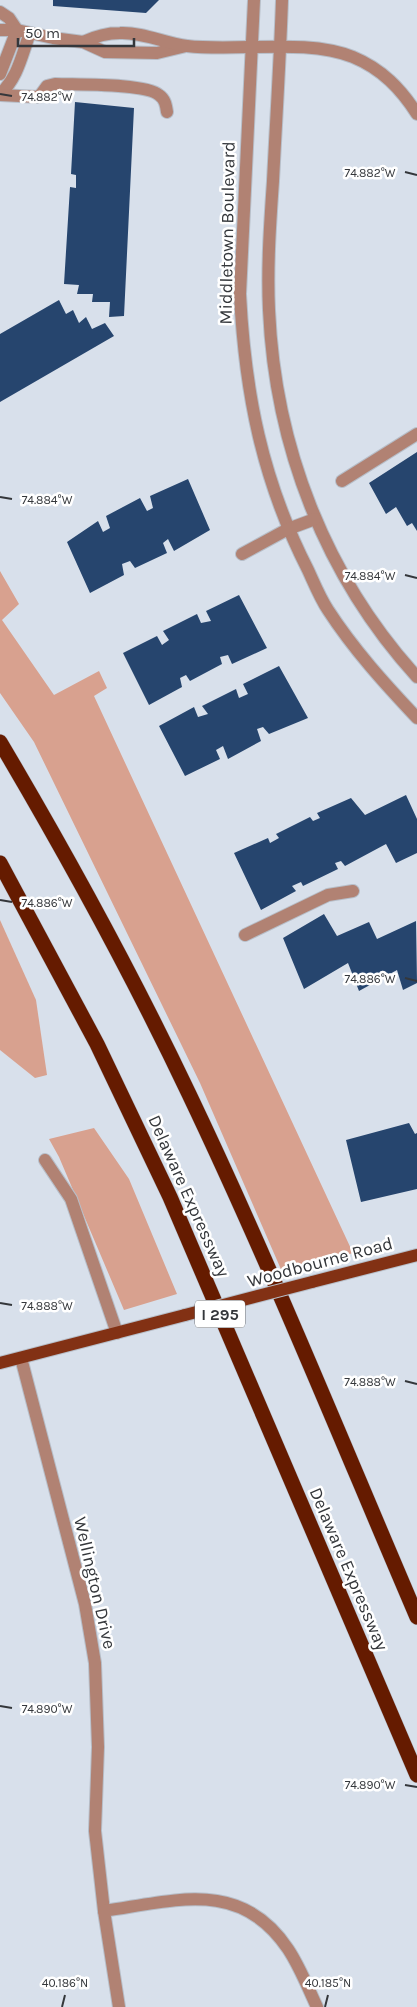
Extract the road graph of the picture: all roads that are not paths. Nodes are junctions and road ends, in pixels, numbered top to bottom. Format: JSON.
{"nodes":[{"id":1,"x":254,"y":0,"type":"edge"},
{"id":2,"x":282,"y":0,"type":"edge"},
{"id":3,"x":0,"y":12,"type":"edge"},
{"id":4,"x":0,"y":30,"type":"edge"},
{"id":5,"x":17,"y":30,"type":"junction"},
{"id":6,"x":30,"y":33,"type":"junction"},
{"id":7,"x":84,"y":42,"type":"junction"},
{"id":8,"x":186,"y":46,"type":"junction"},
{"id":9,"x":252,"y":47,"type":"junction"},
{"id":10,"x":280,"y":48,"type":"junction"},
{"id":11,"x":0,"y":74,"type":"edge"},
{"id":12,"x":0,"y":94,"type":"edge"},
{"id":13,"x":167,"y":112,"type":"dead end"},
{"id":14,"x":417,"y":114,"type":"edge"},
{"id":15,"x":417,"y":434,"type":"edge"},
{"id":16,"x":342,"y":481,"type":"dead end"},
{"id":17,"x":315,"y":519,"type":"junction"},
{"id":18,"x":288,"y":529,"type":"junction"},
{"id":19,"x":242,"y":554,"type":"dead end"},
{"id":20,"x":417,"y":677,"type":"edge"},
{"id":21,"x":417,"y":718,"type":"edge"},
{"id":22,"x":0,"y":742,"type":"edge"},
{"id":23,"x":0,"y":863,"type":"edge"},
{"id":24,"x":352,"y":890,"type":"dead end"},
{"id":25,"x":245,"y":935,"type":"dead end"},
{"id":26,"x":45,"y":1160,"type":"dead end"},
{"id":27,"x":417,"y":1255,"type":"edge"},
{"id":28,"x":117,"y":1333,"type":"junction"},
{"id":29,"x":21,"y":1358,"type":"junction"},
{"id":30,"x":0,"y":1363,"type":"edge"},
{"id":31,"x":417,"y":1617,"type":"edge"},
{"id":32,"x":417,"y":1775,"type":"edge"},
{"id":33,"x":104,"y":1911,"type":"junction"},
{"id":34,"x":119,"y":2007,"type":"edge"},
{"id":35,"x":317,"y":2007,"type":"edge"}],
"edges":[{"from":1,"to":9,"type":"street","name":"Middletown Boulevard"},
{"from":2,"to":10,"type":"street"},
{"from":3,"to":5,"type":"street"},
{"from":4,"to":5,"type":"street"},
{"from":5,"to":6,"type":"street"},
{"from":5,"to":11,"type":"street"},
{"from":6,"to":7,"type":"street"},
{"from":6,"to":12,"type":"street"},
{"from":7,"to":8,"type":"street"},
{"from":7,"to":8,"type":"street"},
{"from":8,"to":9,"type":"street"},
{"from":9,"to":10,"type":"street"},
{"from":9,"to":18,"type":"street","name":"Middletown Boulevard"},
{"from":10,"to":14,"type":"street"},
{"from":10,"to":17,"type":"street"},
{"from":12,"to":13,"type":"street"},
{"from":15,"to":16,"type":"street"},
{"from":17,"to":18,"type":"street"},
{"from":17,"to":20,"type":"street"},
{"from":18,"to":19,"type":"street"},
{"from":18,"to":21,"type":"street","name":"Middletown Boulevard"},
{"from":22,"to":31,"type":"highway"},
{"from":23,"to":32,"type":"highway","name":"Delaware Expressway","number":"I 295"},
{"from":24,"to":25,"type":"street"},
{"from":26,"to":28,"type":"street"},
{"from":27,"to":28,"type":"main road","name":"Woodbourne Road","bridge":true},
{"from":28,"to":29,"type":"main road","name":"Woodbourne Road"},
{"from":29,"to":30,"type":"main road","name":"Woodbourne Road"},
{"from":29,"to":33,"type":"street","name":"Wellington Drive"},
{"from":33,"to":34,"type":"street","name":"Wellington Drive"},
{"from":33,"to":35,"type":"street"}]}
